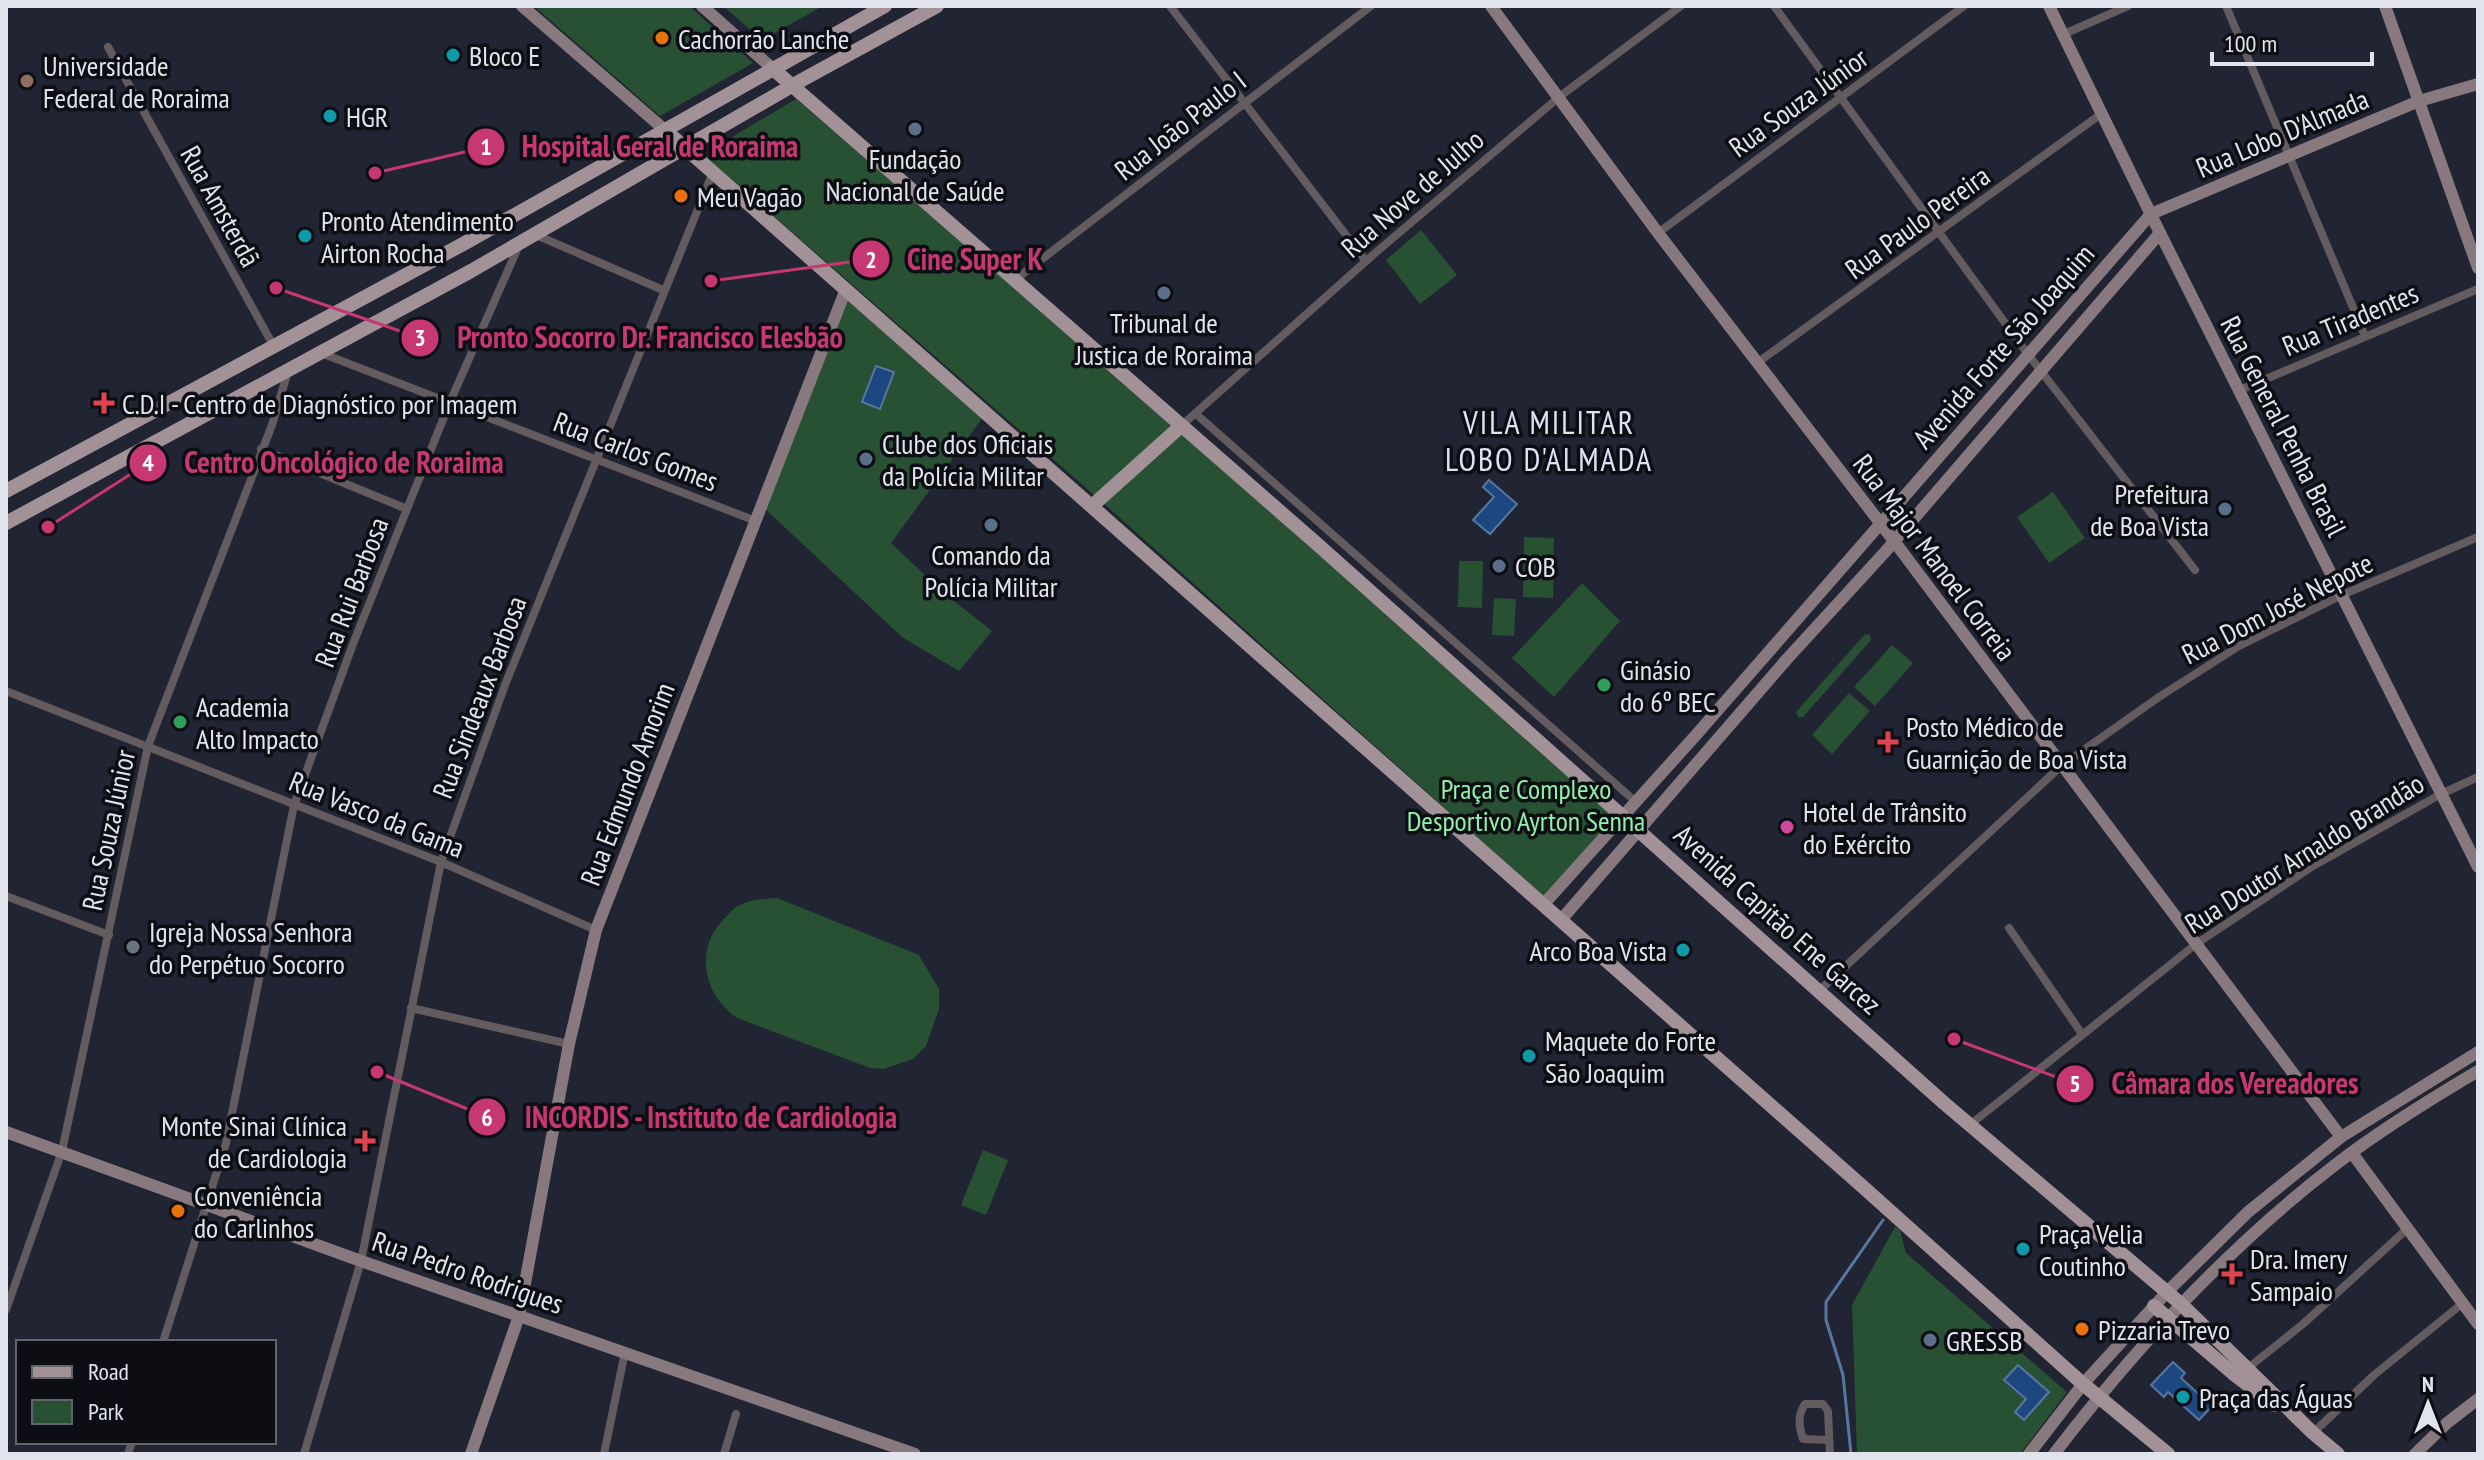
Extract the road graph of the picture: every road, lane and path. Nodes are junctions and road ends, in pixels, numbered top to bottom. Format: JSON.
{"nodes":[{"id":1,"x":522,"y":6,"type":"edge"},
{"id":2,"x":702,"y":6,"type":"edge"},
{"id":3,"x":885,"y":6,"type":"edge"},
{"id":4,"x":937,"y":6,"type":"edge"},
{"id":5,"x":1170,"y":6,"type":"edge"},
{"id":6,"x":1371,"y":6,"type":"edge"},
{"id":7,"x":1491,"y":6,"type":"edge"},
{"id":8,"x":1681,"y":6,"type":"edge"},
{"id":9,"x":1774,"y":6,"type":"edge"},
{"id":10,"x":1964,"y":6,"type":"edge"},
{"id":11,"x":2049,"y":6,"type":"edge"},
{"id":12,"x":2128,"y":6,"type":"edge"},
{"id":13,"x":2226,"y":6,"type":"edge"},
{"id":14,"x":2385,"y":6,"type":"edge"},
{"id":15,"x":2064,"y":34,"type":"junction"},
{"id":16,"x":108,"y":47,"type":"dead end"},
{"id":17,"x":772,"y":68,"type":"junction"},
{"id":18,"x":2478,"y":84,"type":"edge"},
{"id":19,"x":792,"y":86,"type":"junction"},
{"id":20,"x":1559,"y":97,"type":"junction"},
{"id":21,"x":1841,"y":99,"type":"junction"},
{"id":22,"x":2419,"y":101,"type":"junction"},
{"id":23,"x":1244,"y":104,"type":"junction"},
{"id":24,"x":2101,"y":114,"type":"junction"},
{"id":25,"x":666,"y":131,"type":"junction"},
{"id":26,"x":686,"y":147,"type":"junction"},
{"id":27,"x":2289,"y":156,"type":"junction"},
{"id":28,"x":713,"y":171,"type":"junction"},
{"id":29,"x":2151,"y":214,"type":"junction"},
{"id":30,"x":1658,"y":233,"type":"junction"},
{"id":31,"x":1939,"y":233,"type":"junction"},
{"id":32,"x":2160,"y":233,"type":"junction"},
{"id":33,"x":528,"y":238,"type":"junction"},
{"id":34,"x":465,"y":243,"type":"junction"},
{"id":35,"x":1366,"y":261,"type":"junction"},
{"id":36,"x":417,"y":267,"type":"junction"},
{"id":37,"x":2478,"y":268,"type":"edge"},
{"id":38,"x":471,"y":271,"type":"junction"},
{"id":39,"x":1016,"y":279,"type":"junction"},
{"id":40,"x":846,"y":289,"type":"junction"},
{"id":41,"x":2478,"y":289,"type":"edge"},
{"id":42,"x":663,"y":290,"type":"junction"},
{"id":43,"x":432,"y":292,"type":"junction"},
{"id":44,"x":2365,"y":336,"type":"junction"},
{"id":45,"x":273,"y":345,"type":"junction"},
{"id":46,"x":321,"y":353,"type":"junction"},
{"id":47,"x":2027,"y":353,"type":"junction"},
{"id":48,"x":1757,"y":363,"type":"junction"},
{"id":49,"x":2040,"y":370,"type":"junction"},
{"id":50,"x":288,"y":371,"type":"junction"},
{"id":51,"x":2240,"y":390,"type":"junction"},
{"id":52,"x":450,"y":402,"type":"junction"},
{"id":53,"x":1196,"y":414,"type":"junction"},
{"id":54,"x":1181,"y":426,"type":"junction"},
{"id":55,"x":124,"y":429,"type":"junction"},
{"id":56,"x":261,"y":449,"type":"junction"},
{"id":57,"x":130,"y":456,"type":"junction"},
{"id":58,"x":597,"y":458,"type":"junction"},
{"id":59,"x":6,"y":491,"type":"edge"},
{"id":60,"x":1092,"y":506,"type":"junction"},
{"id":61,"x":407,"y":509,"type":"junction"},
{"id":62,"x":756,"y":521,"type":"junction"},
{"id":63,"x":6,"y":523,"type":"edge"},
{"id":64,"x":1879,"y":523,"type":"junction"},
{"id":65,"x":2478,"y":537,"type":"edge"},
{"id":66,"x":1894,"y":541,"type":"junction"},
{"id":67,"x":2195,"y":570,"type":"dead end"},
{"id":68,"x":2342,"y":595,"type":"junction"},
{"id":69,"x":1772,"y":647,"type":"junction"},
{"id":70,"x":1787,"y":659,"type":"junction"},
{"id":71,"x":6,"y":691,"type":"edge"},
{"id":72,"x":148,"y":746,"type":"junction"},
{"id":73,"x":2061,"y":766,"type":"junction"},
{"id":74,"x":1658,"y":777,"type":"junction"},
{"id":75,"x":2478,"y":777,"type":"edge"},
{"id":76,"x":1673,"y":791,"type":"junction"},
{"id":77,"x":2441,"y":794,"type":"junction"},
{"id":78,"x":1636,"y":802,"type":"junction"},
{"id":79,"x":294,"y":805,"type":"junction"},
{"id":80,"x":1624,"y":815,"type":"junction"},
{"id":81,"x":1638,"y":830,"type":"junction"},
{"id":82,"x":441,"y":862,"type":"junction"},
{"id":83,"x":2478,"y":867,"type":"edge"},
{"id":84,"x":6,"y":896,"type":"edge"},
{"id":85,"x":1543,"y":905,"type":"junction"},
{"id":86,"x":1561,"y":920,"type":"junction"},
{"id":87,"x":2009,"y":928,"type":"dead end"},
{"id":88,"x":596,"y":930,"type":"junction"},
{"id":89,"x":109,"y":935,"type":"junction"},
{"id":90,"x":2196,"y":944,"type":"junction"},
{"id":91,"x":1820,"y":990,"type":"junction"},
{"id":92,"x":411,"y":1008,"type":"junction"},
{"id":93,"x":2082,"y":1034,"type":"junction"},
{"id":94,"x":569,"y":1044,"type":"junction"},
{"id":95,"x":2478,"y":1052,"type":"edge"},
{"id":96,"x":2478,"y":1071,"type":"edge"},
{"id":97,"x":1971,"y":1124,"type":"junction"},
{"id":98,"x":6,"y":1132,"type":"edge"},
{"id":99,"x":2341,"y":1137,"type":"junction"},
{"id":100,"x":62,"y":1151,"type":"junction"},
{"id":101,"x":2352,"y":1153,"type":"junction"},
{"id":102,"x":207,"y":1204,"type":"junction"},
{"id":103,"x":2407,"y":1229,"type":"junction"},
{"id":104,"x":361,"y":1261,"type":"junction"},
{"id":105,"x":11,"y":1283,"type":"edge"},
{"id":106,"x":2167,"y":1292,"type":"junction"},
{"id":107,"x":2463,"y":1303,"type":"junction"},
{"id":108,"x":2181,"y":1304,"type":"junction"},
{"id":109,"x":2154,"y":1306,"type":"junction"},
{"id":110,"x":6,"y":1310,"type":"edge"},
{"id":111,"x":519,"y":1316,"type":"junction"},
{"id":112,"x":2168,"y":1318,"type":"junction"},
{"id":113,"x":2478,"y":1324,"type":"edge"},
{"id":114,"x":164,"y":1340,"type":"edge"},
{"id":115,"x":625,"y":1352,"type":"junction"},
{"id":116,"x":2248,"y":1368,"type":"junction"},
{"id":117,"x":2083,"y":1384,"type":"junction"},
{"id":118,"x":2099,"y":1395,"type":"junction"},
{"id":119,"x":2478,"y":1399,"type":"edge"},
{"id":120,"x":736,"y":1414,"type":"dead end"},
{"id":121,"x":2313,"y":1433,"type":"junction"},
{"id":122,"x":1828,"y":1440,"type":"junction"},
{"id":123,"x":304,"y":1454,"type":"edge"},
{"id":124,"x":471,"y":1454,"type":"edge"},
{"id":125,"x":604,"y":1454,"type":"edge"},
{"id":126,"x":724,"y":1454,"type":"edge"},
{"id":127,"x":915,"y":1454,"type":"edge"},
{"id":128,"x":1830,"y":1454,"type":"edge"},
{"id":129,"x":2029,"y":1454,"type":"edge"},
{"id":130,"x":2054,"y":1454,"type":"edge"},
{"id":131,"x":2168,"y":1454,"type":"edge"},
{"id":132,"x":2338,"y":1454,"type":"edge"},
{"id":133,"x":2415,"y":1454,"type":"edge"}],
"edges":[{"from":1,"to":25,"type":"street"},
{"from":2,"to":17,"type":"street","name":"Avenida Capitão Ene Garcez"},
{"from":3,"to":17,"type":"main road"},
{"from":4,"to":19,"type":"main road"},
{"from":5,"to":23,"type":"street"},
{"from":6,"to":23,"type":"street","name":"Rua João Paulo I"},
{"from":7,"to":20,"type":"street","name":"Rua Major Manoel Correia"},
{"from":8,"to":20,"type":"street","name":"Rua Nove de Julho"},
{"from":9,"to":21,"type":"street"},
{"from":10,"to":21,"type":"street","name":"Rua Souza Júnior"},
{"from":11,"to":15,"type":"street","name":"Rua General Penha Brasil"},
{"from":12,"to":15,"type":"street"},
{"from":13,"to":27,"type":"street"},
{"from":14,"to":22,"type":"street"},
{"from":15,"to":24,"type":"street","name":"Rua General Penha Brasil"},
{"from":16,"to":45,"type":"street","name":"Rua Amsterdã"},
{"from":17,"to":19,"type":"main road","name":"Avenida Capitão Ene Garcez"},
{"from":17,"to":25,"type":"main road"},
{"from":18,"to":22,"type":"street","name":"Rua Lobo D'Almada"},
{"from":19,"to":26,"type":"main road"},
{"from":19,"to":39,"type":"main road","name":"Avenida Capitão Ene Garcez"},
{"from":20,"to":30,"type":"street","name":"Rua Major Manoel Correia"},
{"from":20,"to":35,"type":"street","name":"Rua Nove de Julho"},
{"from":21,"to":30,"type":"street","name":"Rua Souza Júnior"},
{"from":21,"to":31,"type":"street"},
{"from":22,"to":27,"type":"street","name":"Rua Lobo D'Almada"},
{"from":22,"to":37,"type":"street"},
{"from":23,"to":35,"type":"street"},
{"from":23,"to":39,"type":"street","name":"Rua João Paulo I"},
{"from":24,"to":29,"type":"street","name":"Rua General Penha Brasil"},
{"from":24,"to":31,"type":"street","name":"Rua Paulo Pereira"},
{"from":25,"to":26,"type":"main road"},
{"from":25,"to":34,"type":"main road"},
{"from":26,"to":28,"type":"main road"},
{"from":26,"to":33,"type":"main road"},
{"from":27,"to":29,"type":"street","name":"Rua Lobo D'Almada"},
{"from":27,"to":44,"type":"street"},
{"from":28,"to":40,"type":"main road"},
{"from":28,"to":42,"type":"street","name":"Rua Sindeaux Barbosa"},
{"from":29,"to":32,"type":"street","name":"Rua General Penha Brasil"},
{"from":29,"to":47,"type":"street","name":"Avenida Forte São Joaquim"},
{"from":30,"to":48,"type":"street","name":"Rua Major Manoel Correia"},
{"from":31,"to":47,"type":"street"},
{"from":31,"to":48,"type":"street","name":"Rua Paulo Pereira"},
{"from":32,"to":49,"type":"street","name":"Avenida Forte São Joaquim"},
{"from":32,"to":51,"type":"street","name":"Rua General Penha Brasil"},
{"from":33,"to":38,"type":"main road"},
{"from":33,"to":42,"type":"street"},
{"from":33,"to":52,"type":"street","name":"Rua Rui Barbosa"},
{"from":34,"to":36,"type":"main road"},
{"from":34,"to":38,"type":"main road"},
{"from":35,"to":53,"type":"street","name":"Rua Nove de Julho"},
{"from":36,"to":43,"type":"main road"},
{"from":36,"to":45,"type":"main road"},
{"from":38,"to":43,"type":"main road"},
{"from":39,"to":54,"type":"main road","name":"Avenida Capitão Ene Garcez"},
{"from":40,"to":60,"type":"main road"},
{"from":40,"to":62,"type":"street","name":"Rua Edmundo Amorim"},
{"from":41,"to":44,"type":"street","name":"Rua Tiradentes"},
{"from":42,"to":58,"type":"street","name":"Rua Sindeaux Barbosa"},
{"from":43,"to":46,"type":"main road"},
{"from":44,"to":51,"type":"street","name":"Rua Tiradentes"},
{"from":45,"to":55,"type":"main road"},
{"from":46,"to":50,"type":"main road"},
{"from":46,"to":52,"type":"street","name":"Rua Carlos Gomes"},
{"from":47,"to":49,"type":"street"},
{"from":47,"to":64,"type":"street","name":"Avenida Forte São Joaquim"},
{"from":48,"to":64,"type":"street","name":"Rua Major Manoel Correia"},
{"from":49,"to":66,"type":"street","name":"Avenida Forte São Joaquim"},
{"from":49,"to":67,"type":"street"},
{"from":50,"to":56,"type":"street","name":"Rua Souza Júnior"},
{"from":50,"to":57,"type":"main road"},
{"from":51,"to":68,"type":"street","name":"Rua General Penha Brasil"},
{"from":52,"to":58,"type":"street","name":"Rua Carlos Gomes"},
{"from":52,"to":61,"type":"street","name":"Rua Rui Barbosa"},
{"from":53,"to":54,"type":"street","name":"Rua Nove de Julho"},
{"from":53,"to":78,"type":"street"},
{"from":54,"to":60,"type":"main road"},
{"from":54,"to":80,"type":"main road","name":"Avenida Capitão Ene Garcez"},
{"from":55,"to":57,"type":"main road"},
{"from":55,"to":59,"type":"main road"},
{"from":56,"to":61,"type":"street"},
{"from":56,"to":72,"type":"street","name":"Rua Souza Júnior"},
{"from":57,"to":63,"type":"main road"},
{"from":58,"to":62,"type":"street","name":"Rua Carlos Gomes"},
{"from":58,"to":82,"type":"street","name":"Rua Sindeaux Barbosa"},
{"from":60,"to":85,"type":"main road"},
{"from":61,"to":79,"type":"street","name":"Rua Rui Barbosa"},
{"from":62,"to":88,"type":"street","name":"Rua Edmundo Amorim"},
{"from":64,"to":66,"type":"street","name":"Rua Major Manoel Correia"},
{"from":64,"to":69,"type":"street","name":"Avenida Forte São Joaquim"},
{"from":65,"to":68,"type":"street","name":"Rua Dom José Nepote"},
{"from":66,"to":70,"type":"street","name":"Avenida Forte São Joaquim"},
{"from":66,"to":73,"type":"street","name":"Rua Major Manoel Correia"},
{"from":68,"to":73,"type":"street","name":"Rua Dom José Nepote"},
{"from":68,"to":77,"type":"street","name":"Rua General Penha Brasil"},
{"from":69,"to":70,"type":"street"},
{"from":69,"to":74,"type":"street","name":"Avenida Forte São Joaquim"},
{"from":70,"to":76,"type":"street","name":"Avenida Forte São Joaquim"},
{"from":71,"to":72,"type":"street","name":"Rua Vasco da Gama"},
{"from":72,"to":79,"type":"street","name":"Rua Vasco da Gama"},
{"from":72,"to":89,"type":"street","name":"Rua Souza Júnior"},
{"from":73,"to":90,"type":"street","name":"Rua Major Manoel Correia"},
{"from":73,"to":91,"type":"street","name":"Rua Dom José Nepote"},
{"from":74,"to":76,"type":"street"},
{"from":74,"to":78,"type":"street","name":"Avenida Forte São Joaquim"},
{"from":75,"to":77,"type":"street","name":"Rua Doutor Arnaldo Brandão"},
{"from":76,"to":81,"type":"street","name":"Avenida Forte São Joaquim"},
{"from":77,"to":83,"type":"street","name":"Rua General Penha Brasil"},
{"from":77,"to":90,"type":"street","name":"Rua Doutor Arnaldo Brandão"},
{"from":78,"to":80,"type":"street","name":"Avenida Forte São Joaquim"},
{"from":79,"to":82,"type":"street","name":"Rua Vasco da Gama"},
{"from":79,"to":102,"type":"street","name":"Rua Rui Barbosa"},
{"from":80,"to":81,"type":"main road","name":"Avenida Capitão Ene Garcez"},
{"from":80,"to":85,"type":"street","name":"Avenida Forte São Joaquim"},
{"from":81,"to":86,"type":"street","name":"Avenida Forte São Joaquim"},
{"from":81,"to":91,"type":"main road","name":"Avenida Capitão Ene Garcez"},
{"from":82,"to":88,"type":"street","name":"Rua Vasco da Gama"},
{"from":82,"to":92,"type":"street","name":"Rua Sindeaux Barbosa"},
{"from":84,"to":89,"type":"street"},
{"from":85,"to":86,"type":"main road"},
{"from":86,"to":117,"type":"main road"},
{"from":87,"to":93,"type":"street"},
{"from":88,"to":94,"type":"street","name":"Rua Edmundo Amorim"},
{"from":89,"to":100,"type":"street","name":"Rua Souza Júnior"},
{"from":90,"to":93,"type":"street","name":"Rua Doutor Arnaldo Brandão"},
{"from":90,"to":99,"type":"street","name":"Rua Major Manoel Correia"},
{"from":91,"to":97,"type":"main road","name":"Avenida Capitão Ene Garcez"},
{"from":92,"to":94,"type":"street"},
{"from":92,"to":104,"type":"street","name":"Rua Sindeaux Barbosa"},
{"from":93,"to":97,"type":"street","name":"Rua Doutor Arnaldo Brandão"},
{"from":94,"to":111,"type":"street","name":"Rua Edmundo Amorim"},
{"from":95,"to":99,"type":"street"},
{"from":96,"to":101,"type":"street"},
{"from":97,"to":106,"type":"main road","name":"Avenida Capitão Ene Garcez"},
{"from":98,"to":100,"type":"street","name":"Rua Pedro Rodrigues"},
{"from":99,"to":106,"type":"street"},
{"from":100,"to":102,"type":"street","name":"Rua Pedro Rodrigues"},
{"from":100,"to":105,"type":"street","name":"Rua Souza Júnior"},
{"from":101,"to":103,"type":"street"},
{"from":101,"to":108,"type":"street"},
{"from":102,"to":104,"type":"street","name":"Rua Pedro Rodrigues"},
{"from":102,"to":114,"type":"street","name":"Rua Rui Barbosa"},
{"from":103,"to":107,"type":"street"},
{"from":103,"to":116,"type":"street"},
{"from":104,"to":111,"type":"street","name":"Rua Pedro Rodrigues"},
{"from":104,"to":123,"type":"street","name":"Rua Sindeaux Barbosa"},
{"from":105,"to":110,"type":"street","name":"Rua Souza Júnior"},
{"from":106,"to":108,"type":"main road","name":"Avenida Capitão Ene Garcez"},
{"from":106,"to":109,"type":"street"},
{"from":107,"to":113,"type":"street"},
{"from":107,"to":121,"type":"street"},
{"from":108,"to":112,"type":"street"},
{"from":108,"to":116,"type":"main road","name":"Avenida Capitão Ene Garcez"},
{"from":109,"to":112,"type":"main road"},
{"from":109,"to":117,"type":"street"},
{"from":111,"to":115,"type":"street","name":"Rua Pedro Rodrigues"},
{"from":111,"to":124,"type":"street","name":"Rua Edmundo Amorim"},
{"from":112,"to":118,"type":"street"},
{"from":112,"to":121,"type":"main road"},
{"from":115,"to":125,"type":"street"},
{"from":115,"to":127,"type":"street","name":"Rua Pedro Rodrigues"},
{"from":116,"to":121,"type":"main road","name":"Avenida Capitão Ene Garcez"},
{"from":117,"to":118,"type":"main road"},
{"from":117,"to":129,"type":"street"},
{"from":118,"to":130,"type":"street"},
{"from":118,"to":131,"type":"main road"},
{"from":119,"to":133,"type":"street"},
{"from":120,"to":126,"type":"street"},
{"from":121,"to":132,"type":"main road","name":"Avenida Capitão Ene Garcez"},
{"from":122,"to":122,"type":"street"},
{"from":122,"to":128,"type":"street"}]}
